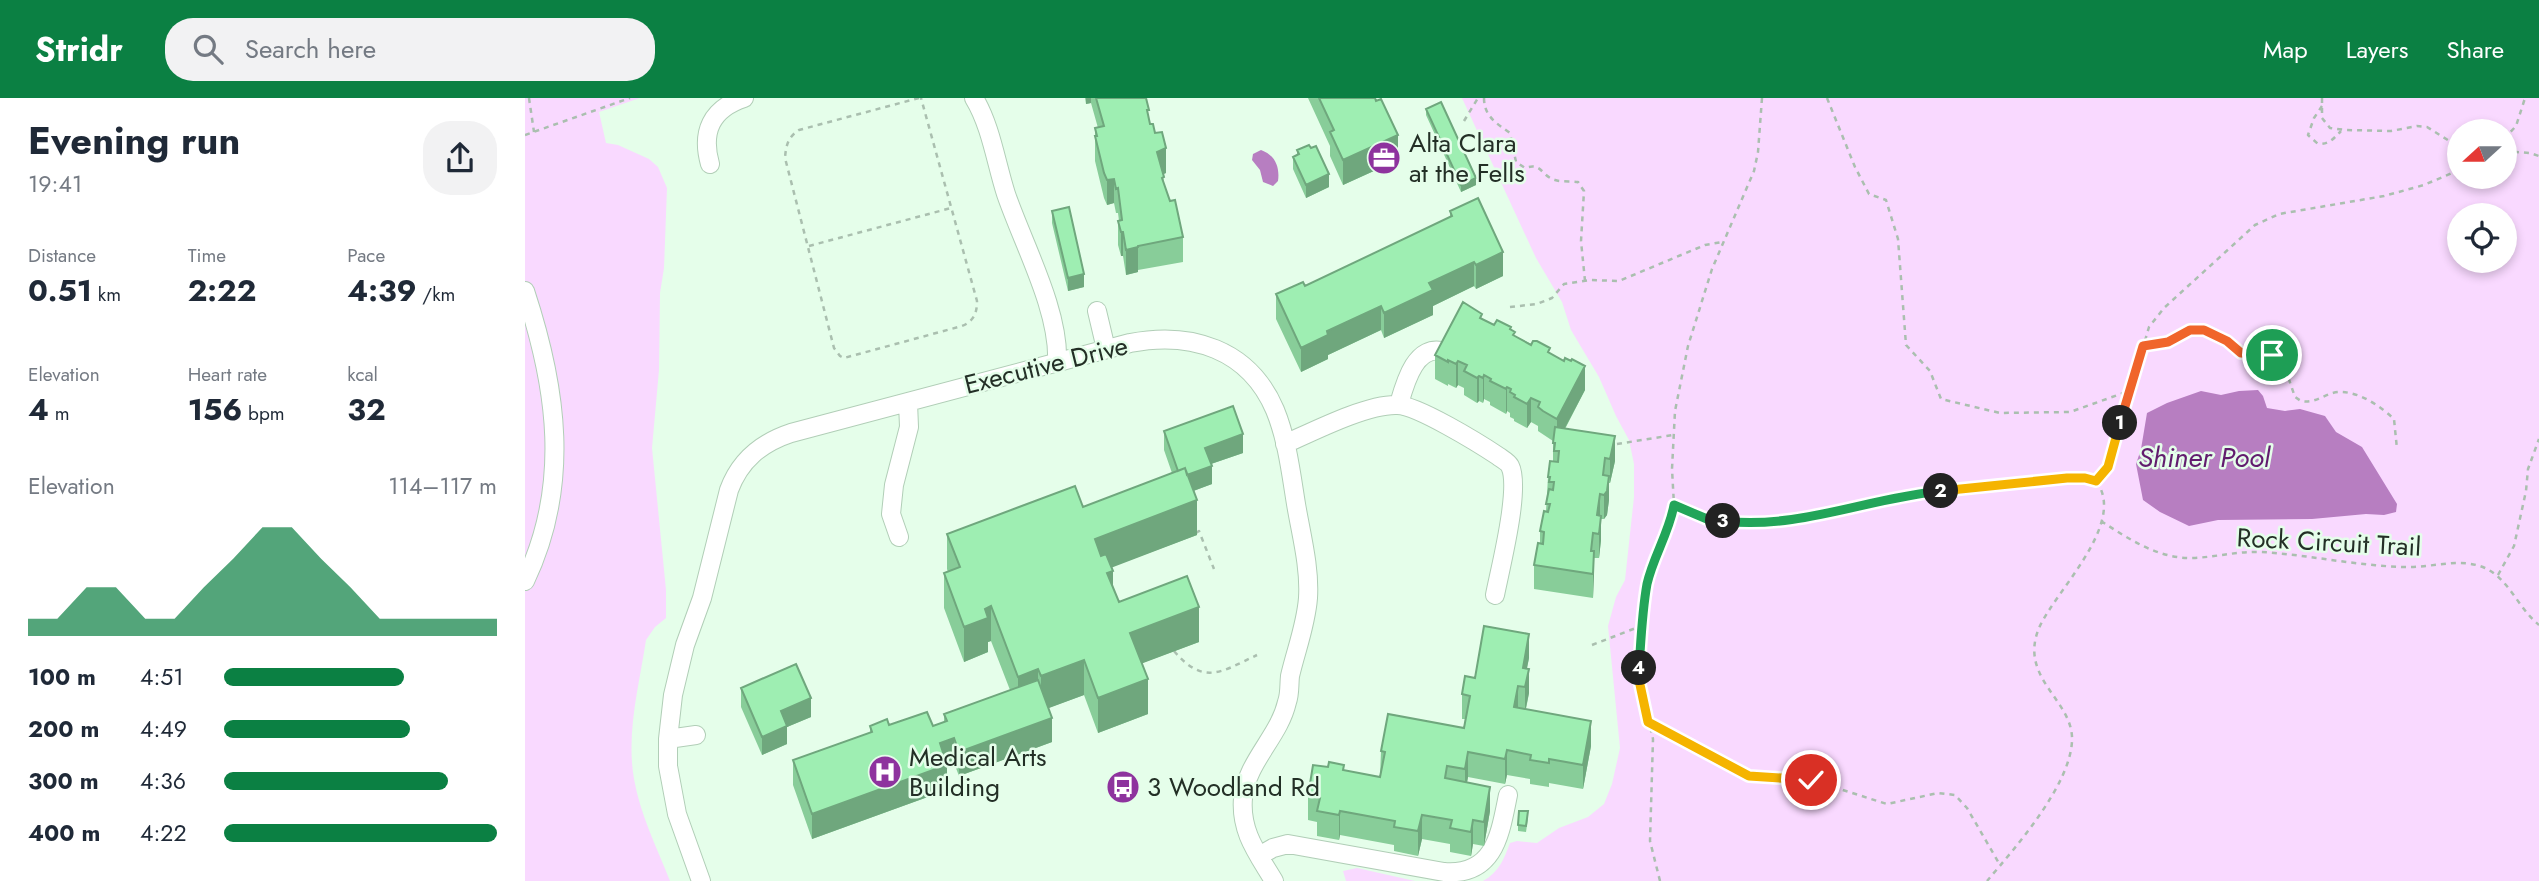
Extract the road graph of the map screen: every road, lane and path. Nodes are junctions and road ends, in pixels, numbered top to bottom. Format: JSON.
{"nodes":[{"id":1,"x":529,"y":98,"type":"edge"},
{"id":2,"x":630,"y":98,"type":"edge"},
{"id":3,"x":744,"y":98,"type":"edge"},
{"id":4,"x":920,"y":98,"type":"edge"},
{"id":5,"x":974,"y":98,"type":"edge"},
{"id":6,"x":1478,"y":98,"type":"edge"},
{"id":7,"x":1484,"y":98,"type":"edge"},
{"id":8,"x":1762,"y":98,"type":"edge"},
{"id":9,"x":1827,"y":98,"type":"edge"},
{"id":10,"x":2322,"y":98,"type":"edge"},
{"id":11,"x":2525,"y":98,"type":"edge"},
{"id":12,"x":2322,"y":106,"type":"junction"},
{"id":13,"x":1464,"y":121,"type":"dead end"},
{"id":14,"x":2517,"y":123,"type":"edge"},
{"id":15,"x":2342,"y":130,"type":"junction"},
{"id":16,"x":534,"y":132,"type":"junction"},
{"id":17,"x":525,"y":135,"type":"edge"},
{"id":18,"x":2447,"y":140,"type":"edge"},
{"id":19,"x":2517,"y":152,"type":"edge"},
{"id":20,"x":2539,"y":156,"type":"edge"},
{"id":21,"x":710,"y":164,"type":"dead end"},
{"id":22,"x":2447,"y":175,"type":"edge"},
{"id":23,"x":951,"y":208,"type":"junction"},
{"id":24,"x":1724,"y":242,"type":"junction"},
{"id":25,"x":808,"y":247,"type":"junction"},
{"id":26,"x":1585,"y":281,"type":"junction"},
{"id":27,"x":525,"y":291,"type":"edge"},
{"id":28,"x":1510,"y":307,"type":"dead end"},
{"id":29,"x":1097,"y":311,"type":"dead end"},
{"id":30,"x":2143,"y":346,"type":"junction"},
{"id":31,"x":1106,"y":349,"type":"junction"},
{"id":32,"x":1445,"y":352,"type":"edge"},
{"id":33,"x":1057,"y":363,"type":"junction"},
{"id":34,"x":2129,"y":391,"type":"junction"},
{"id":35,"x":908,"y":402,"type":"junction"},
{"id":36,"x":1399,"y":404,"type":"junction"},
{"id":37,"x":1673,"y":435,"type":"junction"},
{"id":38,"x":2539,"y":439,"type":"edge"},
{"id":39,"x":1285,"y":444,"type":"junction"},
{"id":40,"x":1617,"y":444,"type":"edge"},
{"id":41,"x":2397,"y":449,"type":"dead end"},
{"id":42,"x":2096,"y":481,"type":"junction"},
{"id":43,"x":1674,"y":505,"type":"junction"},
{"id":44,"x":2101,"y":521,"type":"junction"},
{"id":45,"x":1196,"y":533,"type":"dead end"},
{"id":46,"x":899,"y":537,"type":"dead end"},
{"id":47,"x":1213,"y":569,"type":"dead end"},
{"id":48,"x":2498,"y":575,"type":"junction"},
{"id":49,"x":525,"y":580,"type":"edge"},
{"id":50,"x":1495,"y":596,"type":"dead end"},
{"id":51,"x":2539,"y":625,"type":"edge"},
{"id":52,"x":1641,"y":626,"type":"junction"},
{"id":53,"x":1170,"y":643,"type":"dead end"},
{"id":54,"x":1592,"y":645,"type":"dead end"},
{"id":55,"x":1257,"y":655,"type":"dead end"},
{"id":56,"x":1648,"y":722,"type":"junction"},
{"id":57,"x":696,"y":735,"type":"dead end"},
{"id":58,"x":668,"y":739,"type":"junction"},
{"id":59,"x":1508,"y":795,"type":"dead end"},
{"id":60,"x":1259,"y":856,"type":"junction"},
{"id":61,"x":2000,"y":865,"type":"junction"},
{"id":62,"x":701,"y":881,"type":"edge"},
{"id":63,"x":1274,"y":881,"type":"edge"},
{"id":64,"x":1660,"y":881,"type":"edge"},
{"id":65,"x":1987,"y":881,"type":"edge"}],
"edges":[{"from":1,"to":16,"type":"path"},
{"from":2,"to":16,"type":"path"},
{"from":3,"to":21,"type":"street"},
{"from":4,"to":23,"type":"path"},
{"from":4,"to":25,"type":"path"},
{"from":5,"to":33,"type":"street"},
{"from":6,"to":13,"type":"path"},
{"from":7,"to":26,"type":"path"},
{"from":8,"to":24,"type":"path"},
{"from":9,"to":34,"type":"path"},
{"from":10,"to":12,"type":"path"},
{"from":11,"to":14,"type":"path"},
{"from":12,"to":15,"type":"path"},
{"from":12,"to":15,"type":"path"},
{"from":15,"to":18,"type":"path"},
{"from":16,"to":17,"type":"path"},
{"from":19,"to":20,"type":"path"},
{"from":22,"to":30,"type":"path"},
{"from":23,"to":25,"type":"path"},
{"from":23,"to":25,"type":"path"},
{"from":24,"to":26,"type":"path"},
{"from":24,"to":37,"type":"path"},
{"from":26,"to":28,"type":"path"},
{"from":27,"to":49,"type":"street"},
{"from":29,"to":31,"type":"street"},
{"from":30,"to":34,"type":"path"},
{"from":30,"to":41,"type":"path"},
{"from":31,"to":33,"type":"street","name":"Executive Drive"},
{"from":31,"to":39,"type":"street","name":"Executive Drive"},
{"from":32,"to":36,"type":"street"},
{"from":33,"to":35,"type":"street","name":"Executive Drive"},
{"from":34,"to":42,"type":"path"},
{"from":35,"to":46,"type":"street"},
{"from":35,"to":58,"type":"street","name":"Executive Drive"},
{"from":36,"to":39,"type":"street"},
{"from":36,"to":50,"type":"street"},
{"from":37,"to":40,"type":"path"},
{"from":37,"to":43,"type":"path"},
{"from":38,"to":48,"type":"path"},
{"from":39,"to":60,"type":"street","name":"Executive Drive"},
{"from":42,"to":43,"type":"path"},
{"from":42,"to":44,"type":"path"},
{"from":43,"to":52,"type":"path"},
{"from":44,"to":48,"type":"path","name":"Rock Circuit Trail"},
{"from":44,"to":61,"type":"path"},
{"from":45,"to":47,"type":"path"},
{"from":48,"to":51,"type":"path"},
{"from":52,"to":54,"type":"path"},
{"from":52,"to":56,"type":"path"},
{"from":53,"to":55,"type":"path"},
{"from":56,"to":61,"type":"path"},
{"from":56,"to":64,"type":"path"},
{"from":57,"to":58,"type":"street"},
{"from":58,"to":62,"type":"street","name":"Executive Drive"},
{"from":59,"to":60,"type":"street"},
{"from":60,"to":63,"type":"street","name":"Executive Drive"},
{"from":61,"to":65,"type":"path"}]}
